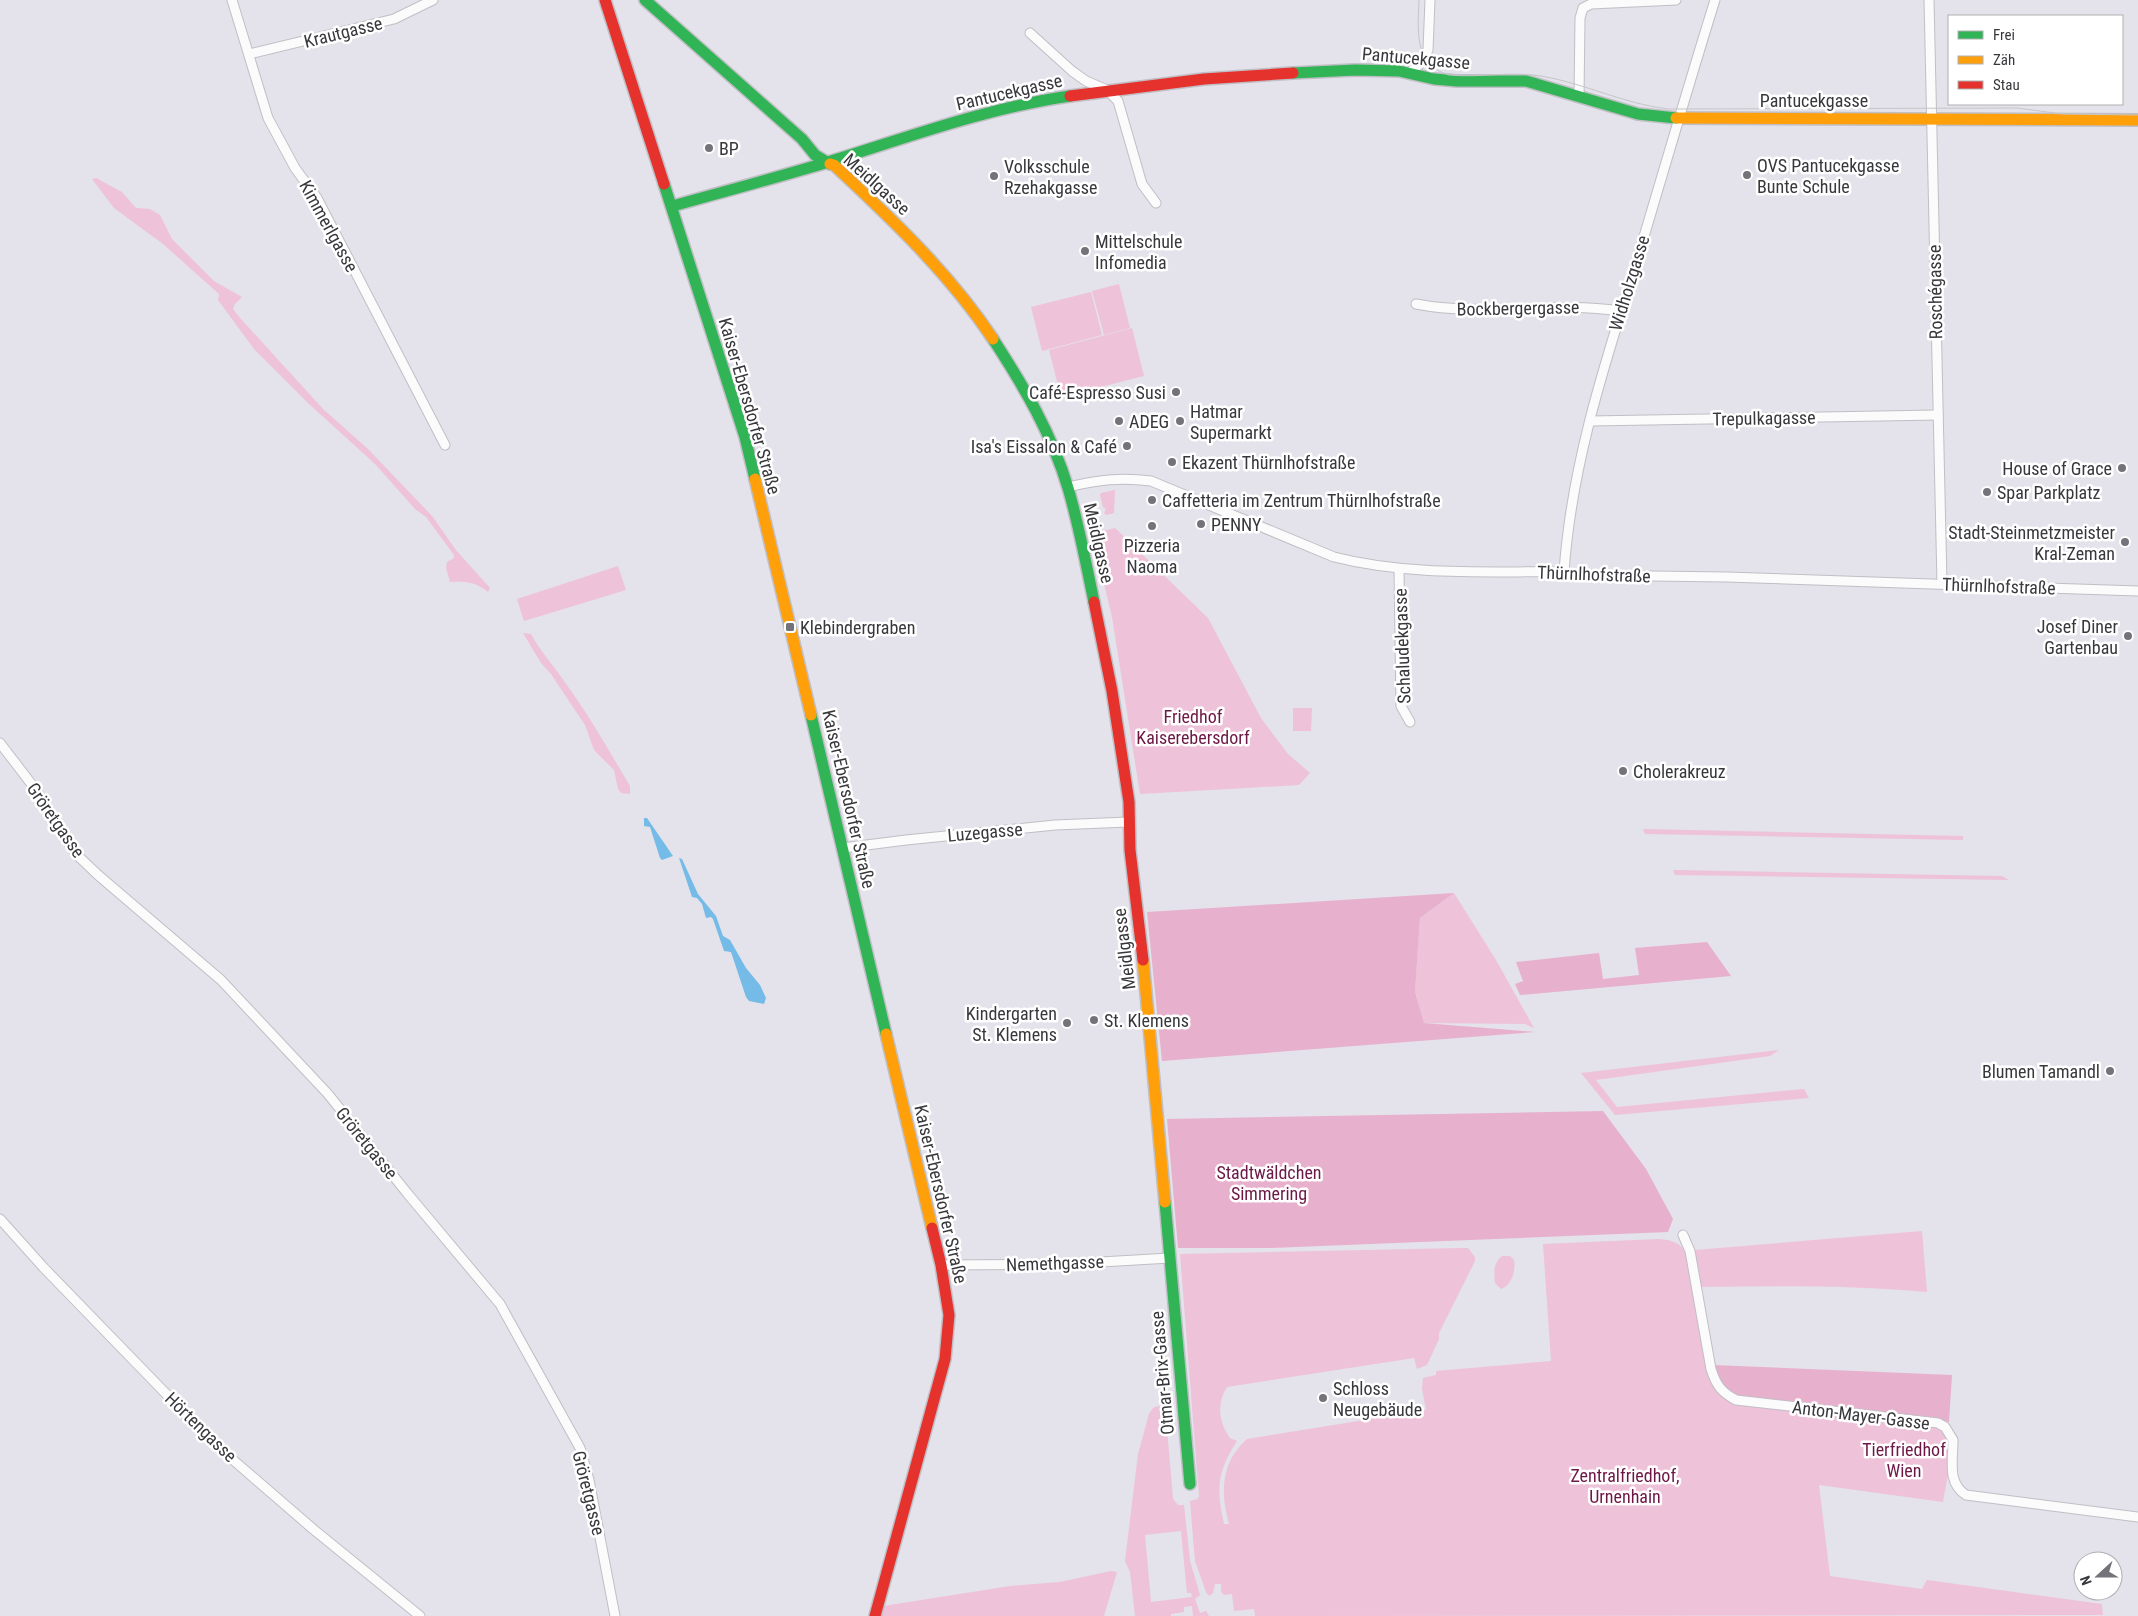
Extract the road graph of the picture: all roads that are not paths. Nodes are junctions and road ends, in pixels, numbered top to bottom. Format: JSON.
{"nodes":[{"id":1,"x":232,"y":0,"type":"edge"},
{"id":2,"x":433,"y":0,"type":"edge"},
{"id":3,"x":605,"y":0,"type":"edge"},
{"id":4,"x":645,"y":0,"type":"edge"},
{"id":5,"x":1430,"y":0,"type":"edge"},
{"id":6,"x":1676,"y":0,"type":"edge"},
{"id":7,"x":1715,"y":0,"type":"edge"},
{"id":8,"x":1929,"y":0,"type":"edge"},
{"id":9,"x":1030,"y":33,"type":"dead end"},
{"id":10,"x":249,"y":54,"type":"junction"},
{"id":11,"x":1409,"y":73,"type":"junction"},
{"id":12,"x":1107,"y":90,"type":"junction"},
{"id":13,"x":1580,"y":97,"type":"junction"},
{"id":14,"x":1678,"y":118,"type":"junction"},
{"id":15,"x":1932,"y":119,"type":"junction"},
{"id":16,"x":2138,"y":120,"type":"edge"},
{"id":17,"x":825,"y":163,"type":"junction"},
{"id":18,"x":1156,"y":203,"type":"dead end"},
{"id":19,"x":672,"y":206,"type":"junction"},
{"id":20,"x":1416,"y":304,"type":"dead end"},
{"id":21,"x":1619,"y":312,"type":"junction"},
{"id":22,"x":1938,"y":415,"type":"junction"},
{"id":23,"x":1590,"y":421,"type":"junction"},
{"id":24,"x":445,"y":446,"type":"dead end"},
{"id":25,"x":1068,"y":487,"type":"junction"},
{"id":26,"x":1399,"y":569,"type":"junction"},
{"id":27,"x":1564,"y":572,"type":"junction"},
{"id":28,"x":1942,"y":584,"type":"junction"},
{"id":29,"x":2138,"y":591,"type":"edge"},
{"id":30,"x":1410,"y":722,"type":"dead end"},
{"id":31,"x":0,"y":743,"type":"edge"},
{"id":32,"x":1128,"y":822,"type":"junction"},
{"id":33,"x":843,"y":848,"type":"junction"},
{"id":34,"x":0,"y":1219,"type":"edge"},
{"id":35,"x":1683,"y":1235,"type":"dead end"},
{"id":36,"x":1170,"y":1258,"type":"junction"},
{"id":37,"x":941,"y":1265,"type":"junction"},
{"id":38,"x":1190,"y":1484,"type":"dead end"},
{"id":39,"x":2138,"y":1518,"type":"edge"},
{"id":40,"x":420,"y":1616,"type":"edge"},
{"id":41,"x":614,"y":1616,"type":"edge"},
{"id":42,"x":875,"y":1616,"type":"edge"}],
"edges":[{"from":1,"to":10,"type":"street","name":"Kimmerlgasse"},
{"from":2,"to":10,"type":"street","name":"Krautgasse"},
{"from":3,"to":19,"type":"street","name":"Kaiser-Ebersdorfer Straße"},
{"from":4,"to":17,"type":"street","name":"Meidlgasse"},
{"from":5,"to":11,"type":"street"},
{"from":6,"to":13,"type":"street"},
{"from":7,"to":14,"type":"street","name":"Widholzgasse"},
{"from":8,"to":15,"type":"street","name":"Roschégasse"},
{"from":9,"to":12,"type":"street"},
{"from":10,"to":24,"type":"street","name":"Kimmerlgasse"},
{"from":11,"to":12,"type":"street","name":"Pantucekgasse"},
{"from":11,"to":13,"type":"street","name":"Pantucekgasse"},
{"from":12,"to":17,"type":"street","name":"Pantucekgasse"},
{"from":12,"to":18,"type":"street"},
{"from":13,"to":14,"type":"street","name":"Pantucekgasse"},
{"from":14,"to":15,"type":"street","name":"Pantucekgasse"},
{"from":14,"to":21,"type":"street","name":"Widholzgasse"},
{"from":15,"to":16,"type":"street","name":"Pantucekgasse"},
{"from":15,"to":22,"type":"street","name":"Roschégasse"},
{"from":17,"to":19,"type":"street","name":"Pantucekgasse"},
{"from":17,"to":25,"type":"street","name":"Meidlgasse"},
{"from":19,"to":33,"type":"street","name":"Kaiser-Ebersdorfer Straße"},
{"from":20,"to":21,"type":"street","name":"Bockbergergasse"},
{"from":21,"to":23,"type":"street","name":"Widholzgasse"},
{"from":22,"to":23,"type":"street","name":"Trepulkagasse"},
{"from":22,"to":28,"type":"street","name":"Roschégasse"},
{"from":23,"to":27,"type":"street","name":"Widholzgasse"},
{"from":25,"to":26,"type":"street","name":"Thürnlhofstraße"},
{"from":25,"to":32,"type":"street","name":"Meidlgasse"},
{"from":26,"to":27,"type":"street","name":"Thürnlhofstraße"},
{"from":26,"to":30,"type":"street","name":"Schaludekgasse"},
{"from":27,"to":28,"type":"street","name":"Thürnlhofstraße"},
{"from":28,"to":29,"type":"street","name":"Thürnlhofstraße"},
{"from":31,"to":41,"type":"street","name":"Gröretgasse"},
{"from":32,"to":33,"type":"street","name":"Luzegasse"},
{"from":32,"to":36,"type":"street","name":"Meidlgasse"},
{"from":33,"to":37,"type":"street","name":"Kaiser-Ebersdorfer Straße"},
{"from":34,"to":40,"type":"street","name":"Hörtengasse"},
{"from":35,"to":39,"type":"street","name":"Anton-Mayer-Gasse"},
{"from":36,"to":37,"type":"street","name":"Nemethgasse"},
{"from":36,"to":38,"type":"street","name":"Otmar-Brix-Gasse"},
{"from":37,"to":42,"type":"street","name":"Kaiser-Ebersdorfer Straße"}]}
